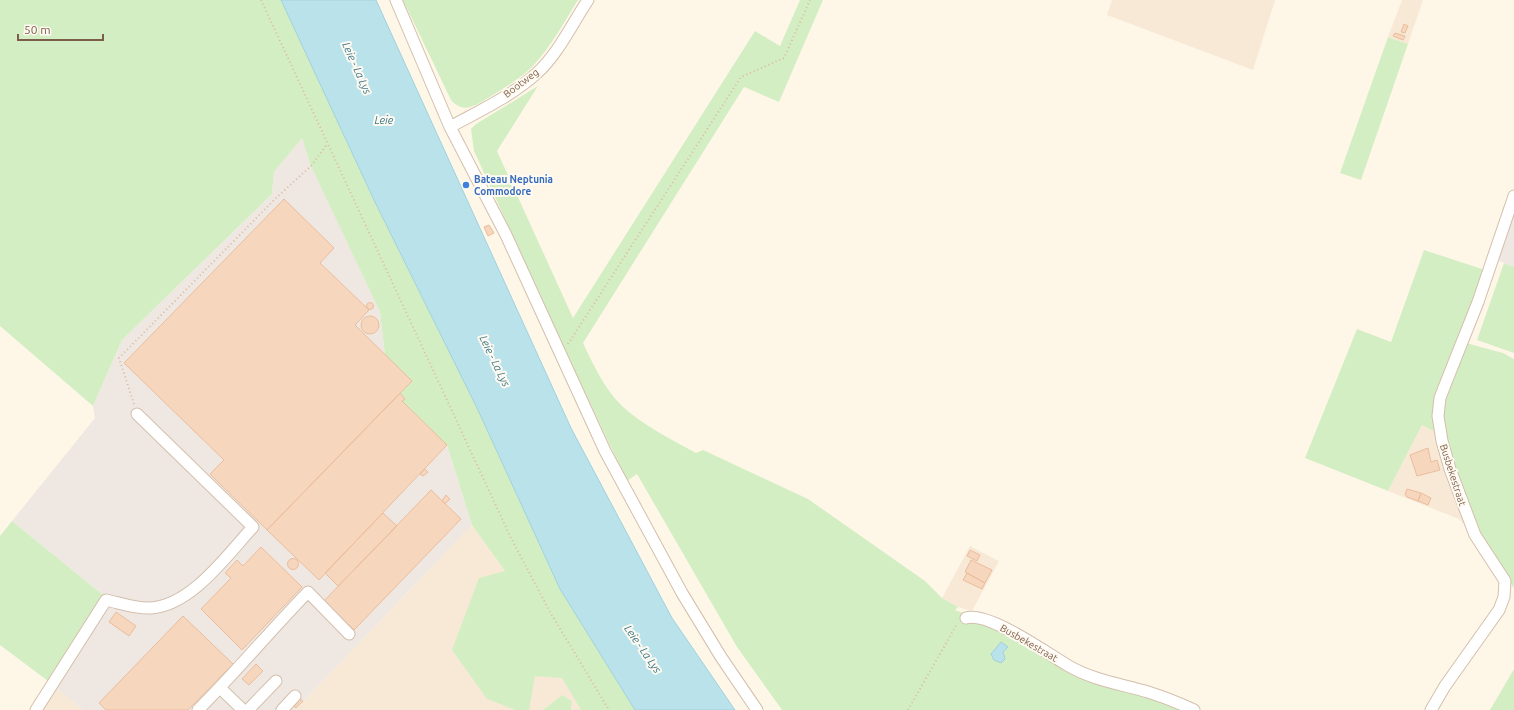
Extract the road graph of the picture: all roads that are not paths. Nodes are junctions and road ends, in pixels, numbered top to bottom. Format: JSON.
{"nodes":[{"id":1,"x":396,"y":0,"type":"edge"},
{"id":2,"x":588,"y":0,"type":"edge"},
{"id":3,"x":450,"y":127,"type":"junction"},
{"id":4,"x":1514,"y":196,"type":"edge"},
{"id":5,"x":137,"y":414,"type":"road end"},
{"id":6,"x":966,"y":618,"type":"road end"},
{"id":7,"x":349,"y":634,"type":"dead end"},
{"id":8,"x":276,"y":681,"type":"dead end"},
{"id":9,"x":220,"y":688,"type":"junction"},
{"id":10,"x":295,"y":696,"type":"dead end"},
{"id":11,"x":36,"y":710,"type":"edge"},
{"id":12,"x":198,"y":710,"type":"edge"},
{"id":13,"x":243,"y":710,"type":"edge"},
{"id":14,"x":248,"y":710,"type":"edge"},
{"id":15,"x":282,"y":710,"type":"edge"},
{"id":16,"x":758,"y":710,"type":"edge"},
{"id":17,"x":1194,"y":710,"type":"edge"},
{"id":18,"x":1431,"y":710,"type":"edge"}],
"edges":[{"from":1,"to":3,"type":"street"},
{"from":2,"to":3,"type":"street","name":"Bootweg"},
{"from":3,"to":16,"type":"street"},
{"from":4,"to":18,"type":"street","name":"Busbekestraat"},
{"from":5,"to":11,"type":"street"},
{"from":6,"to":17,"type":"street","name":"Busbekestraat"},
{"from":7,"to":9,"type":"street"},
{"from":8,"to":14,"type":"street"},
{"from":9,"to":12,"type":"street"},
{"from":9,"to":13,"type":"street"},
{"from":10,"to":15,"type":"street"}]}
